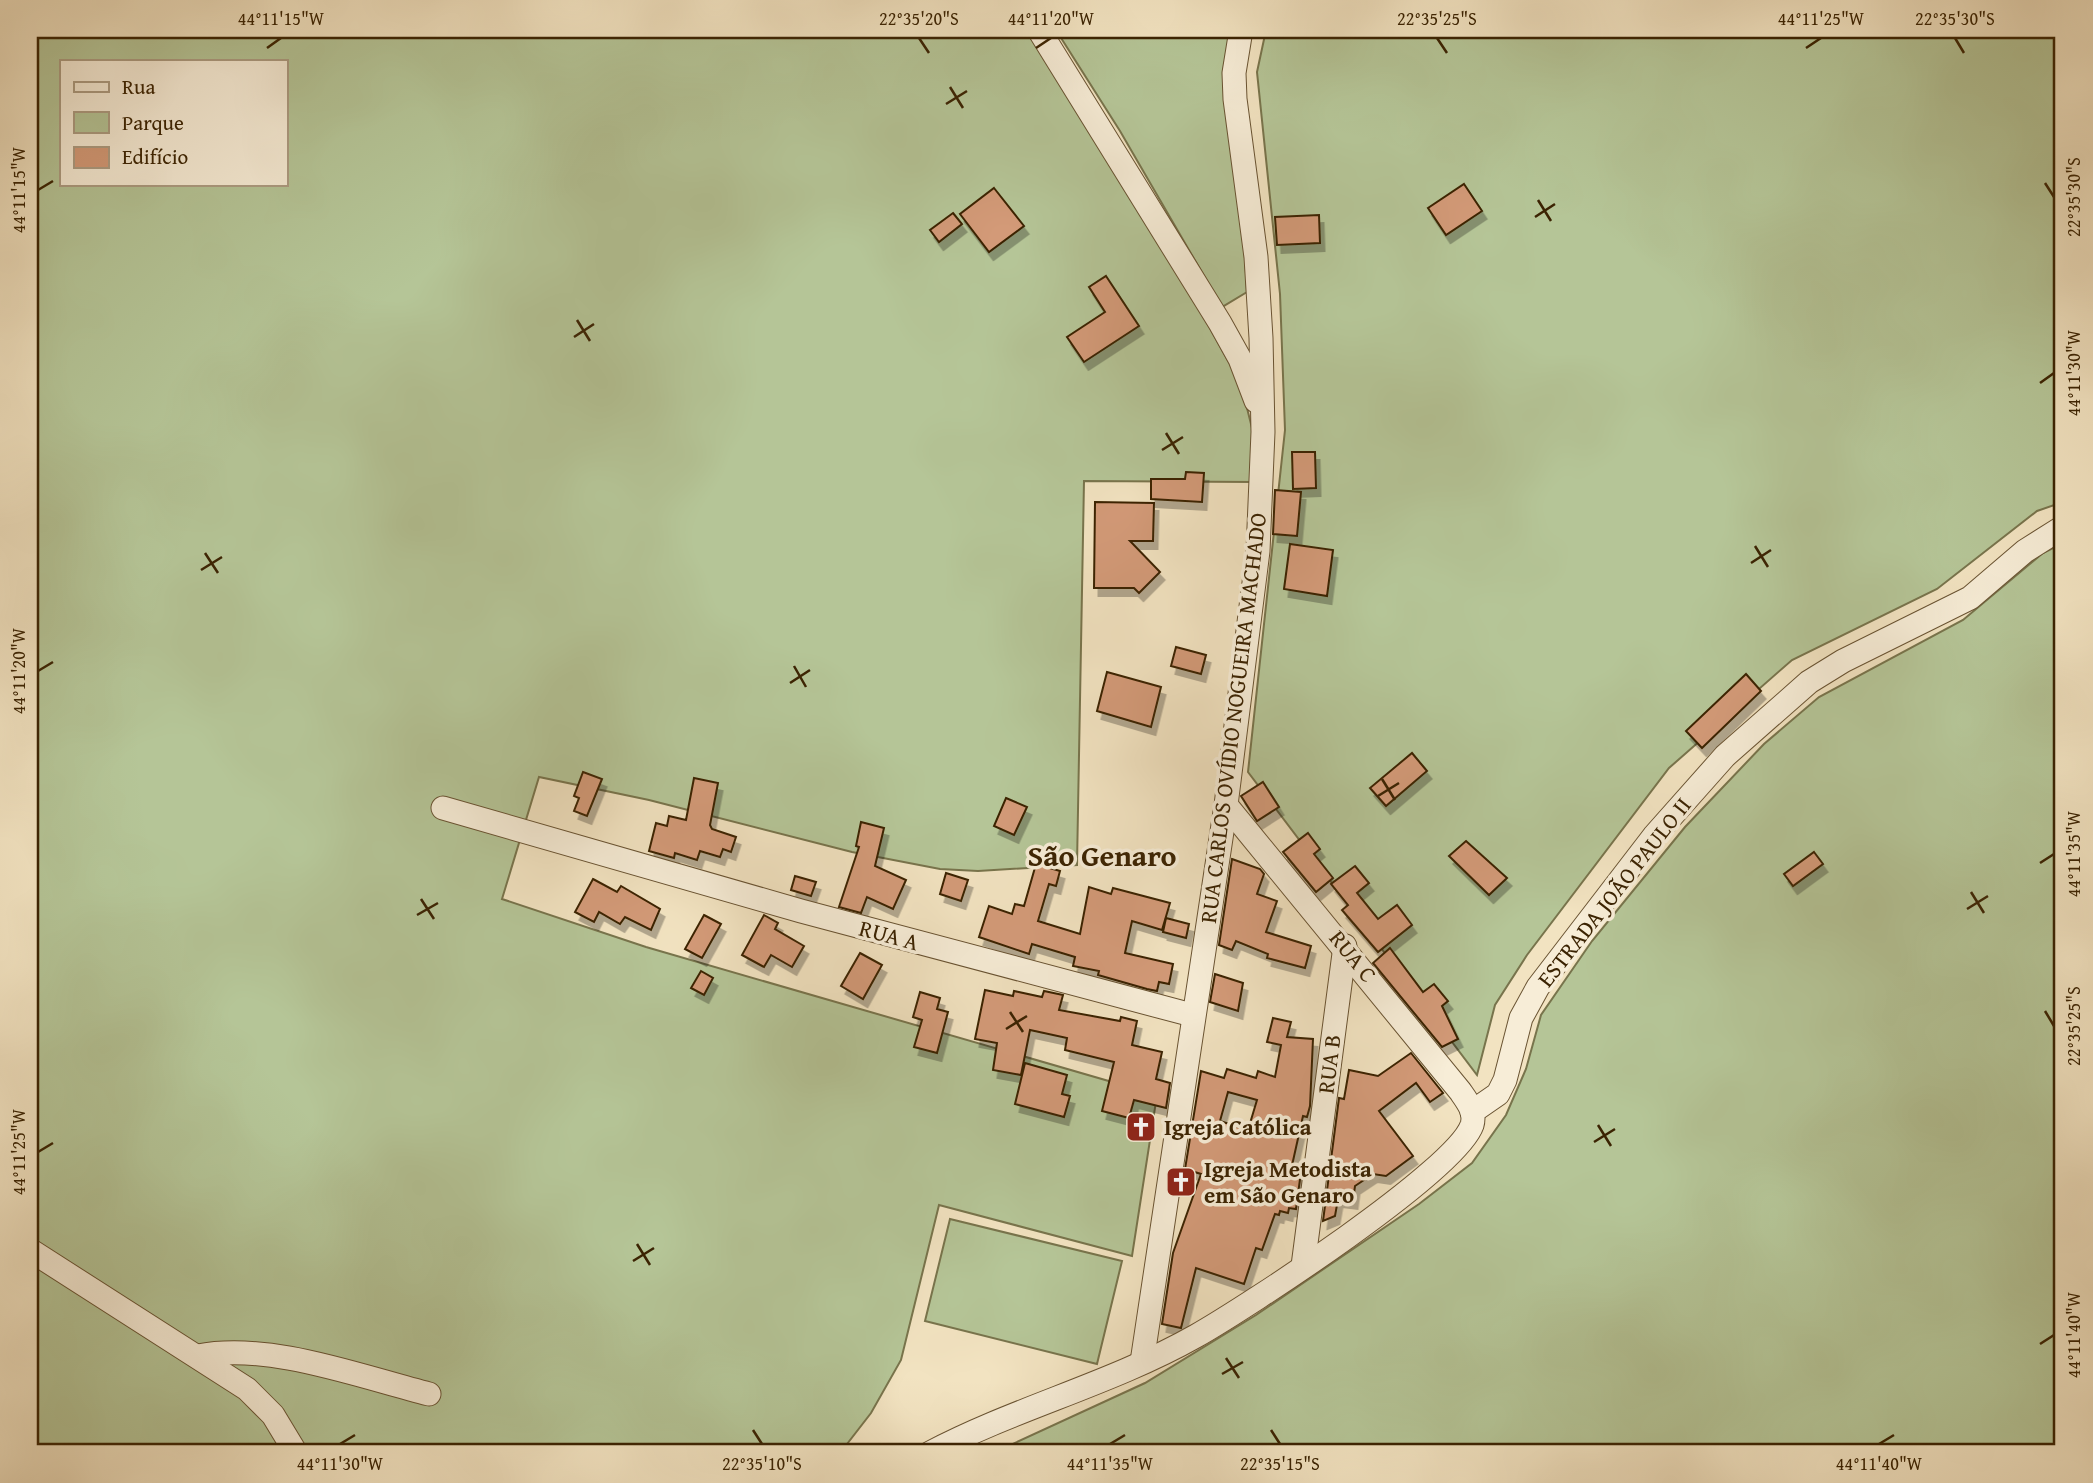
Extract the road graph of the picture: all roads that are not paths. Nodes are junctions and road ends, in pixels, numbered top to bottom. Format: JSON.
{"nodes":[{"id":1,"x":1039,"y":30,"type":"edge"},
{"id":2,"x":1241,"y":30,"type":"edge"},
{"id":3,"x":1263,"y":432,"type":"junction"},
{"id":4,"x":2063,"y":527,"type":"edge"},
{"id":5,"x":1226,"y":805,"type":"junction"},
{"id":6,"x":443,"y":808,"type":"dead end"},
{"id":7,"x":1345,"y":946,"type":"junction"},
{"id":8,"x":1192,"y":1015,"type":"junction"},
{"id":9,"x":1472,"y":1112,"type":"junction"},
{"id":10,"x":30,"y":1251,"type":"edge"},
{"id":11,"x":1303,"y":1266,"type":"junction"},
{"id":12,"x":198,"y":1356,"type":"junction"},
{"id":13,"x":1142,"y":1362,"type":"junction"},
{"id":14,"x":429,"y":1394,"type":"dead end"},
{"id":15,"x":296,"y":1453,"type":"edge"},
{"id":16,"x":930,"y":1453,"type":"edge"}],
"edges":[{"from":1,"to":3,"type":"street"},
{"from":2,"to":3,"type":"street","name":"RUA CARLOS OVÍDIO NOGUEIRA MACHADO"},
{"from":3,"to":5,"type":"street","name":"RUA CARLOS OVÍDIO NOGUEIRA MACHADO"},
{"from":4,"to":9,"type":"street","name":"ESTRADA JOÃO PAULO II"},
{"from":5,"to":7,"type":"street","name":"RUA C"},
{"from":5,"to":8,"type":"street","name":"RUA CARLOS OVÍDIO NOGUEIRA MACHADO"},
{"from":6,"to":8,"type":"street","name":"RUA A"},
{"from":7,"to":9,"type":"street","name":"RUA C"},
{"from":7,"to":11,"type":"street","name":"RUA B"},
{"from":8,"to":13,"type":"street","name":"RUA CARLOS OVÍDIO NOGUEIRA MACHADO"},
{"from":9,"to":11,"type":"street","name":"ESTRADA JOÃO PAULO II"},
{"from":10,"to":12,"type":"street"},
{"from":11,"to":13,"type":"street","name":"ESTRADA JOÃO PAULO II"},
{"from":12,"to":14,"type":"street"},
{"from":12,"to":15,"type":"street"},
{"from":13,"to":16,"type":"street","name":"ESTRADA JOÃO PAULO II"}]}
